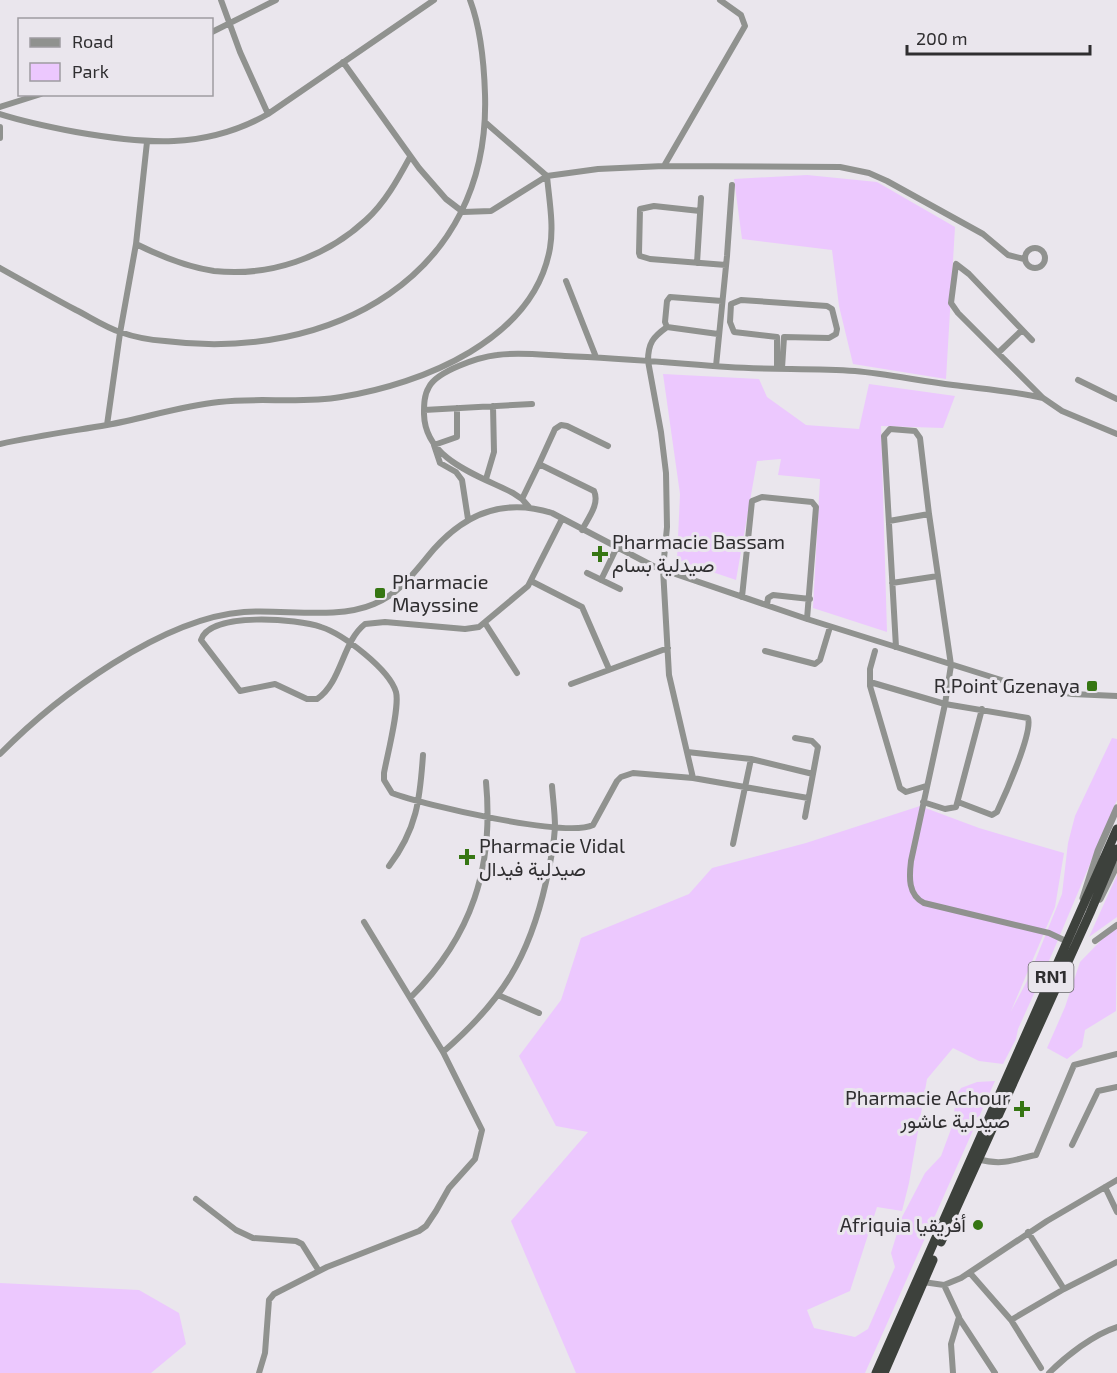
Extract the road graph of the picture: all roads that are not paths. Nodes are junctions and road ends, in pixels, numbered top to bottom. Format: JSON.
{"nodes":[{"id":1,"x":221,"y":0,"type":"edge"},
{"id":2,"x":276,"y":0,"type":"edge"},
{"id":3,"x":434,"y":0,"type":"edge"},
{"id":4,"x":470,"y":0,"type":"edge"},
{"id":5,"x":720,"y":0,"type":"edge"},
{"id":6,"x":231,"y":24,"type":"junction"},
{"id":7,"x":213,"y":32,"type":"edge"},
{"id":8,"x":343,"y":62,"type":"junction"},
{"id":9,"x":34,"y":96,"type":"edge"},
{"id":10,"x":0,"y":106,"type":"edge"},
{"id":11,"x":0,"y":114,"type":"edge"},
{"id":12,"x":268,"y":114,"type":"junction"},
{"id":13,"x":486,"y":123,"type":"junction"},
{"id":14,"x":0,"y":127,"type":"edge"},
{"id":15,"x":0,"y":138,"type":"edge"},
{"id":16,"x":147,"y":142,"type":"junction"},
{"id":17,"x":410,"y":157,"type":"junction"},
{"id":18,"x":664,"y":166,"type":"junction"},
{"id":19,"x":547,"y":176,"type":"junction"},
{"id":20,"x":732,"y":185,"type":"dead end"},
{"id":21,"x":701,"y":198,"type":"dead end"},
{"id":22,"x":700,"y":211,"type":"junction"},
{"id":23,"x":463,"y":212,"type":"junction"},
{"id":24,"x":136,"y":244,"type":"junction"},
{"id":25,"x":1024,"y":259,"type":"dead end"},
{"id":26,"x":697,"y":263,"type":"junction"},
{"id":27,"x":726,"y":265,"type":"junction"},
{"id":28,"x":0,"y":268,"type":"edge"},
{"id":29,"x":566,"y":281,"type":"dead end"},
{"id":30,"x":722,"y":301,"type":"junction"},
{"id":31,"x":667,"y":327,"type":"junction"},
{"id":32,"x":1022,"y":330,"type":"junction"},
{"id":33,"x":120,"y":333,"type":"junction"},
{"id":34,"x":718,"y":334,"type":"junction"},
{"id":35,"x":1032,"y":340,"type":"dead end"},
{"id":36,"x":998,"y":352,"type":"junction"},
{"id":37,"x":596,"y":357,"type":"junction"},
{"id":38,"x":648,"y":361,"type":"junction"},
{"id":39,"x":716,"y":366,"type":"junction"},
{"id":40,"x":779,"y":368,"type":"junction"},
{"id":41,"x":1078,"y":380,"type":"dead end"},
{"id":42,"x":1043,"y":398,"type":"junction"},
{"id":43,"x":1117,"y":399,"type":"edge"},
{"id":44,"x":532,"y":404,"type":"dead end"},
{"id":45,"x":493,"y":406,"type":"junction"},
{"id":46,"x":457,"y":408,"type":"junction"},
{"id":47,"x":424,"y":410,"type":"junction"},
{"id":48,"x":108,"y":425,"type":"junction"},
{"id":49,"x":1117,"y":434,"type":"edge"},
{"id":50,"x":0,"y":444,"type":"edge"},
{"id":51,"x":434,"y":445,"type":"junction"},
{"id":52,"x":608,"y":446,"type":"dead end"},
{"id":53,"x":539,"y":464,"type":"junction"},
{"id":54,"x":486,"y":479,"type":"junction"},
{"id":55,"x":522,"y":499,"type":"junction"},
{"id":56,"x":529,"y":507,"type":"junction"},
{"id":57,"x":929,"y":514,"type":"junction"},
{"id":58,"x":468,"y":519,"type":"junction"},
{"id":59,"x":562,"y":519,"type":"junction"},
{"id":60,"x":889,"y":521,"type":"junction"},
{"id":61,"x":582,"y":530,"type":"junction"},
{"id":62,"x":617,"y":547,"type":"junction"},
{"id":63,"x":663,"y":569,"type":"junction"},
{"id":64,"x":587,"y":573,"type":"dead end"},
{"id":65,"x":938,"y":576,"type":"junction"},
{"id":66,"x":601,"y":580,"type":"junction"},
{"id":67,"x":531,"y":581,"type":"junction"},
{"id":68,"x":892,"y":583,"type":"junction"},
{"id":69,"x":620,"y":589,"type":"dead end"},
{"id":70,"x":742,"y":597,"type":"junction"},
{"id":71,"x":810,"y":599,"type":"junction"},
{"id":72,"x":767,"y":605,"type":"junction"},
{"id":73,"x":807,"y":619,"type":"junction"},
{"id":74,"x":485,"y":623,"type":"junction"},
{"id":75,"x":830,"y":627,"type":"junction"},
{"id":76,"x":352,"y":642,"type":"junction"},
{"id":77,"x":668,"y":648,"type":"junction"},
{"id":78,"x":896,"y":648,"type":"junction"},
{"id":79,"x":765,"y":651,"type":"dead end"},
{"id":80,"x":876,"y":651,"type":"dead end"},
{"id":81,"x":951,"y":665,"type":"junction"},
{"id":82,"x":609,"y":669,"type":"junction"},
{"id":83,"x":517,"y":674,"type":"dead end"},
{"id":84,"x":870,"y":682,"type":"junction"},
{"id":85,"x":571,"y":684,"type":"dead end"},
{"id":86,"x":1117,"y":696,"type":"edge"},
{"id":87,"x":945,"y":704,"type":"junction"},
{"id":88,"x":982,"y":709,"type":"junction"},
{"id":89,"x":795,"y":738,"type":"dead end"},
{"id":90,"x":687,"y":752,"type":"junction"},
{"id":91,"x":0,"y":754,"type":"edge"},
{"id":92,"x":423,"y":755,"type":"dead end"},
{"id":93,"x":751,"y":759,"type":"junction"},
{"id":94,"x":813,"y":774,"type":"junction"},
{"id":95,"x":693,"y":778,"type":"junction"},
{"id":96,"x":486,"y":782,"type":"dead end"},
{"id":97,"x":552,"y":786,"type":"dead end"},
{"id":98,"x":926,"y":786,"type":"junction"},
{"id":99,"x":746,"y":787,"type":"junction"},
{"id":100,"x":808,"y":798,"type":"junction"},
{"id":101,"x":420,"y":801,"type":"junction"},
{"id":102,"x":923,"y":802,"type":"junction"},
{"id":103,"x":958,"y":802,"type":"junction"},
{"id":104,"x":1117,"y":808,"type":"edge"},
{"id":105,"x":805,"y":816,"type":"dead end"},
{"id":106,"x":489,"y":817,"type":"junction"},
{"id":107,"x":555,"y":828,"type":"junction"},
{"id":108,"x":1117,"y":829,"type":"edge"},
{"id":109,"x":734,"y":844,"type":"dead end"},
{"id":110,"x":1117,"y":849,"type":"edge"},
{"id":111,"x":1117,"y":865,"type":"edge"},
{"id":112,"x":389,"y":866,"type":"dead end"},
{"id":113,"x":1080,"y":909,"type":"junction"},
{"id":114,"x":1090,"y":913,"type":"junction"},
{"id":115,"x":364,"y":922,"type":"dead end"},
{"id":116,"x":1117,"y":925,"type":"edge"},
{"id":117,"x":1066,"y":941,"type":"junction"},
{"id":118,"x":1095,"y":941,"type":"dead end"},
{"id":119,"x":498,"y":995,"type":"junction"},
{"id":120,"x":411,"y":998,"type":"junction"},
{"id":121,"x":539,"y":1013,"type":"dead end"},
{"id":122,"x":1025,"y":1046,"type":"junction"},
{"id":123,"x":443,"y":1052,"type":"junction"},
{"id":124,"x":1117,"y":1054,"type":"edge"},
{"id":125,"x":1010,"y":1079,"type":"junction"},
{"id":126,"x":1117,"y":1087,"type":"edge"},
{"id":127,"x":1072,"y":1145,"type":"dead end"},
{"id":128,"x":978,"y":1159,"type":"junction"},
{"id":129,"x":1117,"y":1180,"type":"edge"},
{"id":130,"x":1105,"y":1187,"type":"junction"},
{"id":131,"x":196,"y":1199,"type":"dead end"},
{"id":132,"x":1114,"y":1203,"type":"edge"},
{"id":133,"x":1117,"y":1212,"type":"edge"},
{"id":134,"x":1028,"y":1232,"type":"junction"},
{"id":135,"x":1117,"y":1262,"type":"edge"},
{"id":136,"x":319,"y":1271,"type":"junction"},
{"id":137,"x":970,"y":1273,"type":"junction"},
{"id":138,"x":923,"y":1282,"type":"junction"},
{"id":139,"x":944,"y":1285,"type":"junction"},
{"id":140,"x":1064,"y":1289,"type":"junction"},
{"id":141,"x":959,"y":1317,"type":"junction"},
{"id":142,"x":1011,"y":1320,"type":"junction"},
{"id":143,"x":1117,"y":1327,"type":"edge"},
{"id":144,"x":1041,"y":1368,"type":"dead end"},
{"id":145,"x":260,"y":1373,"type":"edge"},
{"id":146,"x":876,"y":1373,"type":"edge"},
{"id":147,"x":884,"y":1373,"type":"edge"},
{"id":148,"x":953,"y":1373,"type":"edge"},
{"id":149,"x":995,"y":1373,"type":"edge"},
{"id":150,"x":1049,"y":1373,"type":"edge"}],
"edges":[{"from":1,"to":6,"type":"street"},
{"from":2,"to":6,"type":"street"},
{"from":3,"to":8,"type":"street"},
{"from":4,"to":13,"type":"street"},
{"from":5,"to":18,"type":"street"},
{"from":6,"to":7,"type":"street"},
{"from":6,"to":12,"type":"street"},
{"from":8,"to":12,"type":"street"},
{"from":8,"to":17,"type":"street"},
{"from":9,"to":10,"type":"street"},
{"from":11,"to":16,"type":"street"},
{"from":12,"to":16,"type":"street"},
{"from":13,"to":19,"type":"street"},
{"from":13,"to":23,"type":"street"},
{"from":14,"to":15,"type":"street"},
{"from":16,"to":24,"type":"street"},
{"from":17,"to":23,"type":"street"},
{"from":17,"to":24,"type":"street"},
{"from":18,"to":19,"type":"street"},
{"from":18,"to":25,"type":"street"},
{"from":19,"to":23,"type":"street"},
{"from":19,"to":48,"type":"street"},
{"from":20,"to":27,"type":"street"},
{"from":21,"to":22,"type":"street"},
{"from":22,"to":26,"type":"street"},
{"from":22,"to":26,"type":"street"},
{"from":23,"to":33,"type":"street"},
{"from":24,"to":33,"type":"street"},
{"from":26,"to":27,"type":"street"},
{"from":27,"to":30,"type":"street"},
{"from":28,"to":33,"type":"street"},
{"from":29,"to":37,"type":"street"},
{"from":30,"to":31,"type":"street"},
{"from":30,"to":34,"type":"street"},
{"from":31,"to":34,"type":"street"},
{"from":31,"to":38,"type":"street"},
{"from":32,"to":35,"type":"street"},
{"from":32,"to":36,"type":"street"},
{"from":32,"to":36,"type":"street"},
{"from":33,"to":48,"type":"street"},
{"from":34,"to":39,"type":"street"},
{"from":36,"to":42,"type":"street"},
{"from":37,"to":38,"type":"street"},
{"from":37,"to":47,"type":"street"},
{"from":38,"to":39,"type":"street"},
{"from":38,"to":63,"type":"street"},
{"from":39,"to":40,"type":"street"},
{"from":40,"to":40,"type":"street"},
{"from":40,"to":42,"type":"street"},
{"from":41,"to":43,"type":"street"},
{"from":42,"to":49,"type":"street"},
{"from":44,"to":45,"type":"street"},
{"from":45,"to":46,"type":"street"},
{"from":45,"to":54,"type":"street"},
{"from":46,"to":47,"type":"street"},
{"from":46,"to":51,"type":"street"},
{"from":47,"to":51,"type":"street"},
{"from":48,"to":50,"type":"street"},
{"from":51,"to":54,"type":"street"},
{"from":51,"to":58,"type":"street"},
{"from":52,"to":53,"type":"street"},
{"from":53,"to":55,"type":"street"},
{"from":53,"to":61,"type":"street"},
{"from":54,"to":55,"type":"street"},
{"from":55,"to":56,"type":"street"},
{"from":56,"to":58,"type":"street"},
{"from":56,"to":59,"type":"street"},
{"from":57,"to":60,"type":"street"},
{"from":57,"to":60,"type":"street"},
{"from":57,"to":65,"type":"street"},
{"from":58,"to":91,"type":"street"},
{"from":59,"to":61,"type":"street"},
{"from":59,"to":67,"type":"street"},
{"from":60,"to":68,"type":"street"},
{"from":61,"to":62,"type":"street"},
{"from":62,"to":63,"type":"street"},
{"from":62,"to":66,"type":"street"},
{"from":63,"to":70,"type":"street"},
{"from":63,"to":77,"type":"street"},
{"from":64,"to":66,"type":"street"},
{"from":65,"to":68,"type":"street"},
{"from":65,"to":81,"type":"street"},
{"from":66,"to":69,"type":"street"},
{"from":67,"to":74,"type":"street"},
{"from":67,"to":82,"type":"street"},
{"from":68,"to":78,"type":"street"},
{"from":70,"to":71,"type":"street"},
{"from":70,"to":72,"type":"street"},
{"from":71,"to":72,"type":"street"},
{"from":71,"to":73,"type":"street"},
{"from":72,"to":73,"type":"street"},
{"from":73,"to":75,"type":"street"},
{"from":74,"to":76,"type":"street"},
{"from":74,"to":83,"type":"street"},
{"from":75,"to":78,"type":"street"},
{"from":75,"to":79,"type":"street"},
{"from":76,"to":76,"type":"street"},
{"from":76,"to":101,"type":"street"},
{"from":77,"to":82,"type":"street"},
{"from":77,"to":90,"type":"street"},
{"from":78,"to":81,"type":"street"},
{"from":80,"to":84,"type":"street"},
{"from":81,"to":86,"type":"street"},
{"from":81,"to":87,"type":"street"},
{"from":82,"to":85,"type":"street"},
{"from":84,"to":87,"type":"street"},
{"from":84,"to":98,"type":"street"},
{"from":87,"to":88,"type":"street"},
{"from":87,"to":98,"type":"street"},
{"from":88,"to":103,"type":"street"},
{"from":88,"to":103,"type":"street"},
{"from":89,"to":94,"type":"street"},
{"from":90,"to":93,"type":"street"},
{"from":90,"to":95,"type":"street"},
{"from":92,"to":101,"type":"street"},
{"from":93,"to":94,"type":"street"},
{"from":93,"to":99,"type":"street"},
{"from":94,"to":100,"type":"street"},
{"from":95,"to":99,"type":"street"},
{"from":95,"to":107,"type":"street"},
{"from":96,"to":106,"type":"street"},
{"from":97,"to":107,"type":"street"},
{"from":98,"to":102,"type":"street"},
{"from":99,"to":100,"type":"street"},
{"from":99,"to":109,"type":"street"},
{"from":100,"to":105,"type":"street"},
{"from":101,"to":106,"type":"street"},
{"from":101,"to":112,"type":"street"},
{"from":102,"to":103,"type":"street"},
{"from":102,"to":117,"type":"street"},
{"from":104,"to":113,"type":"street"},
{"from":106,"to":107,"type":"street"},
{"from":106,"to":120,"type":"street"},
{"from":107,"to":119,"type":"street"},
{"from":108,"to":113,"type":"highway","number":"RN1"},
{"from":110,"to":114,"type":"highway","number":"RN1"},
{"from":111,"to":114,"type":"street"},
{"from":113,"to":117,"type":"highway","number":"RN1"},
{"from":114,"to":122,"type":"highway","number":"RN1"},
{"from":115,"to":120,"type":"street"},
{"from":116,"to":118,"type":"street"},
{"from":117,"to":122,"type":"highway","number":"RN1"},
{"from":119,"to":121,"type":"street"},
{"from":119,"to":123,"type":"street"},
{"from":120,"to":123,"type":"street"},
{"from":122,"to":125,"type":"highway","number":"RN1"},
{"from":123,"to":136,"type":"street"},
{"from":124,"to":128,"type":"street"},
{"from":125,"to":128,"type":"highway","number":"RN1"},
{"from":125,"to":146,"type":"highway","number":"RN1"},
{"from":126,"to":127,"type":"street"},
{"from":128,"to":138,"type":"highway","number":"RN1"},
{"from":129,"to":130,"type":"street"},
{"from":130,"to":132,"type":"street"},
{"from":130,"to":134,"type":"street"},
{"from":131,"to":136,"type":"street"},
{"from":132,"to":133,"type":"street"},
{"from":134,"to":137,"type":"street"},
{"from":134,"to":140,"type":"street"},
{"from":135,"to":140,"type":"street"},
{"from":136,"to":145,"type":"street"},
{"from":137,"to":139,"type":"street"},
{"from":137,"to":142,"type":"street"},
{"from":138,"to":139,"type":"street"},
{"from":138,"to":147,"type":"highway","number":"RN1"},
{"from":139,"to":141,"type":"street"},
{"from":140,"to":142,"type":"street"},
{"from":141,"to":148,"type":"street"},
{"from":141,"to":149,"type":"street"},
{"from":142,"to":144,"type":"street"},
{"from":143,"to":150,"type":"street"}]}
